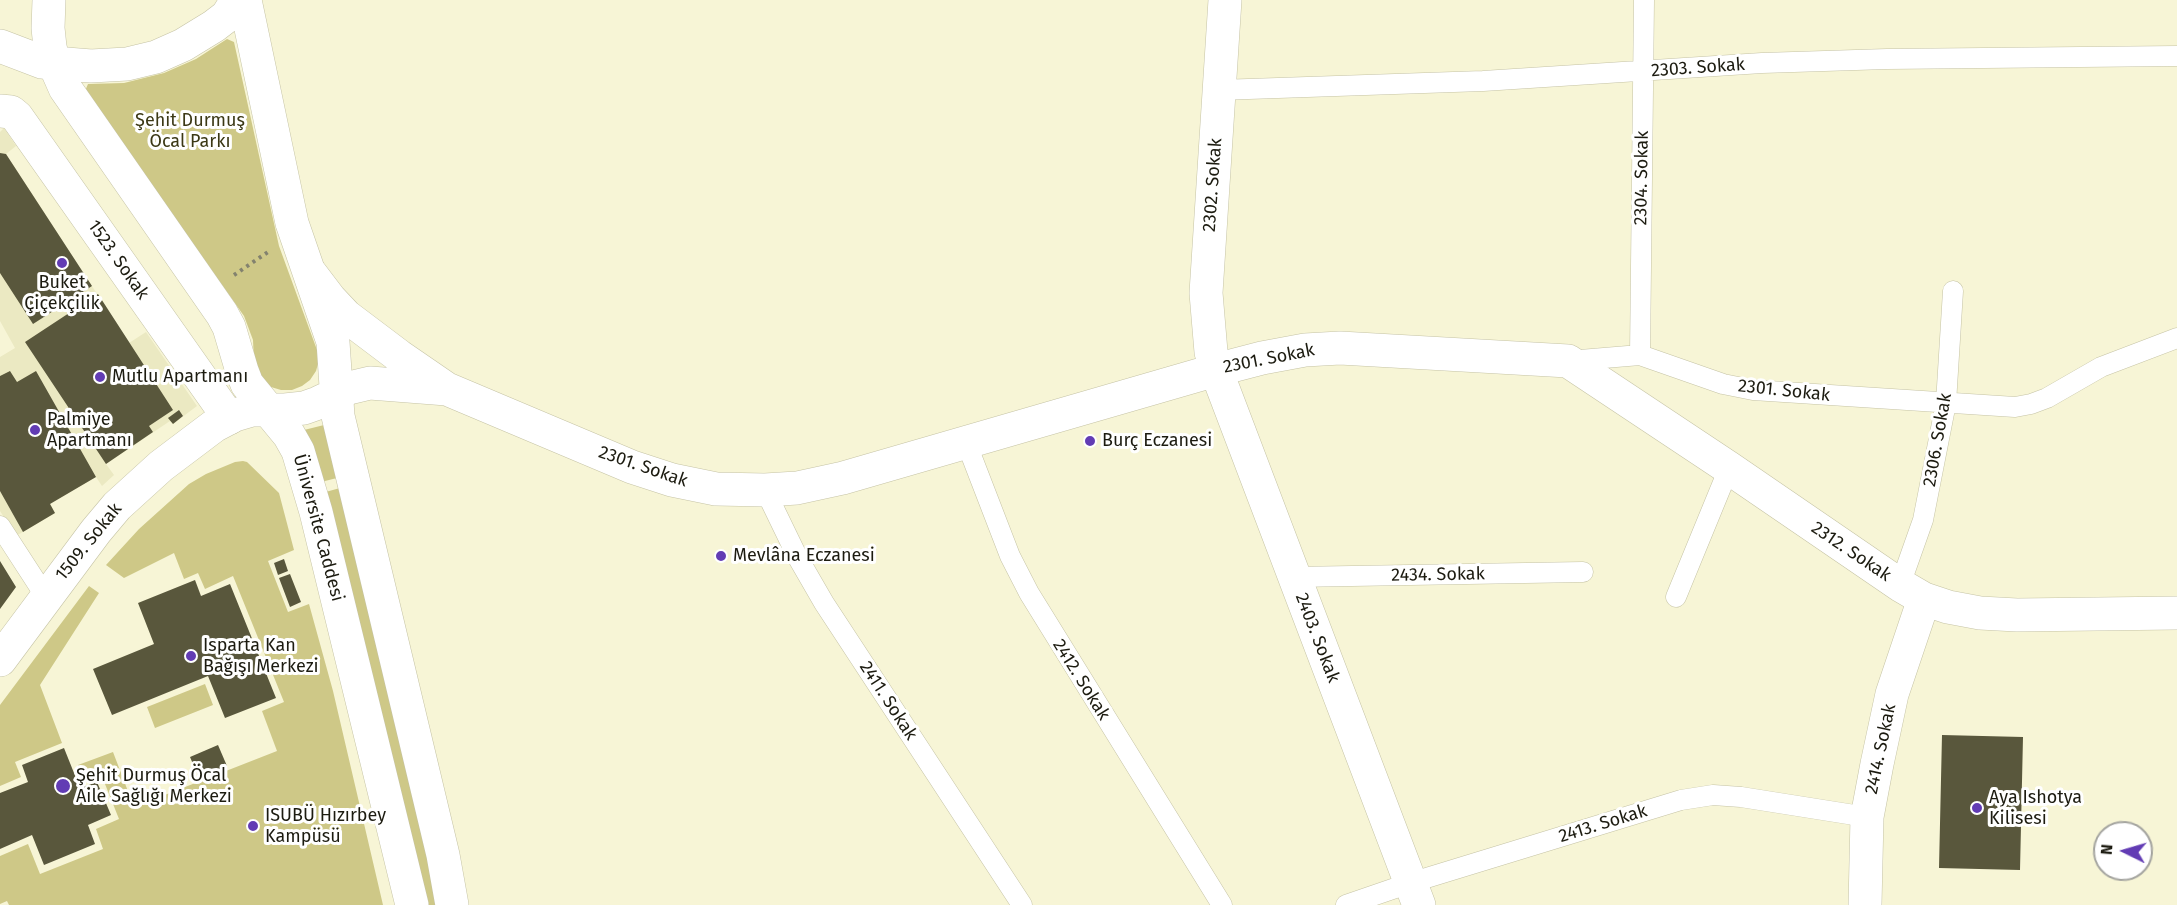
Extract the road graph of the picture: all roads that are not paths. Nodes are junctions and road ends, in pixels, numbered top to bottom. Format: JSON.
{"nodes":[{"id":1,"x":49,"y":0,"type":"edge"},
{"id":2,"x":237,"y":0,"type":"edge"},
{"id":3,"x":245,"y":0,"type":"edge"},
{"id":4,"x":1225,"y":0,"type":"edge"},
{"id":5,"x":1644,"y":0,"type":"edge"},
{"id":6,"x":0,"y":46,"type":"edge"},
{"id":7,"x":2177,"y":56,"type":"edge"},
{"id":8,"x":54,"y":63,"type":"junction"},
{"id":9,"x":1643,"y":72,"type":"junction"},
{"id":10,"x":1219,"y":90,"type":"junction"},
{"id":11,"x":1,"y":110,"type":"edge"},
{"id":12,"x":307,"y":270,"type":"junction"},
{"id":13,"x":1953,"y":291,"type":"dead end"},
{"id":14,"x":2177,"y":338,"type":"edge"},
{"id":15,"x":1640,"y":355,"type":"junction"},
{"id":16,"x":237,"y":357,"type":"junction"},
{"id":17,"x":1568,"y":361,"type":"junction"},
{"id":18,"x":1216,"y":370,"type":"junction"},
{"id":19,"x":447,"y":389,"type":"junction"},
{"id":20,"x":335,"y":394,"type":"junction"},
{"id":21,"x":1946,"y":403,"type":"junction"},
{"id":22,"x":269,"y":410,"type":"junction"},
{"id":23,"x":225,"y":412,"type":"junction"},
{"id":24,"x":966,"y":442,"type":"junction"},
{"id":25,"x":1729,"y":468,"type":"junction"},
{"id":26,"x":765,"y":490,"type":"junction"},
{"id":27,"x":0,"y":526,"type":"edge"},
{"id":28,"x":1583,"y":572,"type":"dead end"},
{"id":29,"x":1294,"y":577,"type":"junction"},
{"id":30,"x":1912,"y":592,"type":"junction"},
{"id":31,"x":46,"y":597,"type":"junction"},
{"id":32,"x":1676,"y":597,"type":"dead end"},
{"id":33,"x":2177,"y":613,"type":"edge"},
{"id":34,"x":0,"y":660,"type":"edge"},
{"id":35,"x":1867,"y":817,"type":"junction"},
{"id":36,"x":1414,"y":894,"type":"edge"},
{"id":37,"x":412,"y":905,"type":"edge"},
{"id":38,"x":452,"y":905,"type":"edge"},
{"id":39,"x":1022,"y":905,"type":"edge"},
{"id":40,"x":1222,"y":905,"type":"edge"},
{"id":41,"x":1346,"y":905,"type":"edge"},
{"id":42,"x":1865,"y":905,"type":"edge"}],
"edges":[{"from":1,"to":8,"type":"street","name":"Üniversite Caddesi"},
{"from":2,"to":8,"type":"street"},
{"from":3,"to":12,"type":"street"},
{"from":4,"to":10,"type":"street","name":"2302. Sokak"},
{"from":5,"to":9,"type":"lane","name":"2304. Sokak"},
{"from":6,"to":8,"type":"street"},
{"from":7,"to":9,"type":"lane","name":"2303. Sokak"},
{"from":8,"to":16,"type":"street","name":"Üniversite Caddesi"},
{"from":9,"to":10,"type":"lane","name":"2303. Sokak"},
{"from":9,"to":15,"type":"lane","name":"2304. Sokak"},
{"from":10,"to":18,"type":"street","name":"2302. Sokak"},
{"from":11,"to":23,"type":"street","name":"1523. Sokak"},
{"from":12,"to":19,"type":"street","name":"2301. Sokak"},
{"from":12,"to":20,"type":"street"},
{"from":13,"to":21,"type":"lane","name":"2306. Sokak"},
{"from":14,"to":21,"type":"lane","name":"2301. Sokak"},
{"from":15,"to":17,"type":"lane","name":"2301. Sokak"},
{"from":15,"to":21,"type":"lane","name":"2301. Sokak"},
{"from":16,"to":22,"type":"street","name":"Üniversite Caddesi"},
{"from":16,"to":23,"type":"street"},
{"from":17,"to":18,"type":"street","name":"2301. Sokak"},
{"from":17,"to":25,"type":"street","name":"2312. Sokak"},
{"from":18,"to":24,"type":"street","name":"2301. Sokak"},
{"from":18,"to":29,"type":"street","name":"2403. Sokak"},
{"from":19,"to":20,"type":"street","name":"2301. Sokak"},
{"from":19,"to":26,"type":"street","name":"2301. Sokak"},
{"from":20,"to":22,"type":"street","name":"1509. Sokak"},
{"from":20,"to":38,"type":"street"},
{"from":21,"to":30,"type":"lane","name":"2306. Sokak"},
{"from":22,"to":23,"type":"street","name":"1509. Sokak"},
{"from":22,"to":37,"type":"street","name":"Üniversite Caddesi"},
{"from":23,"to":31,"type":"street","name":"1509. Sokak"},
{"from":24,"to":26,"type":"street","name":"2301. Sokak"},
{"from":24,"to":40,"type":"lane","name":"2412. Sokak"},
{"from":25,"to":30,"type":"street","name":"2312. Sokak"},
{"from":25,"to":32,"type":"lane"},
{"from":26,"to":39,"type":"lane","name":"2411. Sokak"},
{"from":27,"to":31,"type":"lane"},
{"from":28,"to":29,"type":"lane","name":"2434. Sokak"},
{"from":29,"to":36,"type":"street","name":"2403. Sokak"},
{"from":30,"to":33,"type":"street","name":"2312. Sokak"},
{"from":30,"to":35,"type":"street","name":"2414. Sokak"},
{"from":31,"to":34,"type":"street","name":"1509. Sokak"},
{"from":35,"to":36,"type":"lane","name":"2413. Sokak"},
{"from":35,"to":42,"type":"street","name":"2414. Sokak"},
{"from":36,"to":41,"type":"lane","name":"2413. Sokak"}]}
